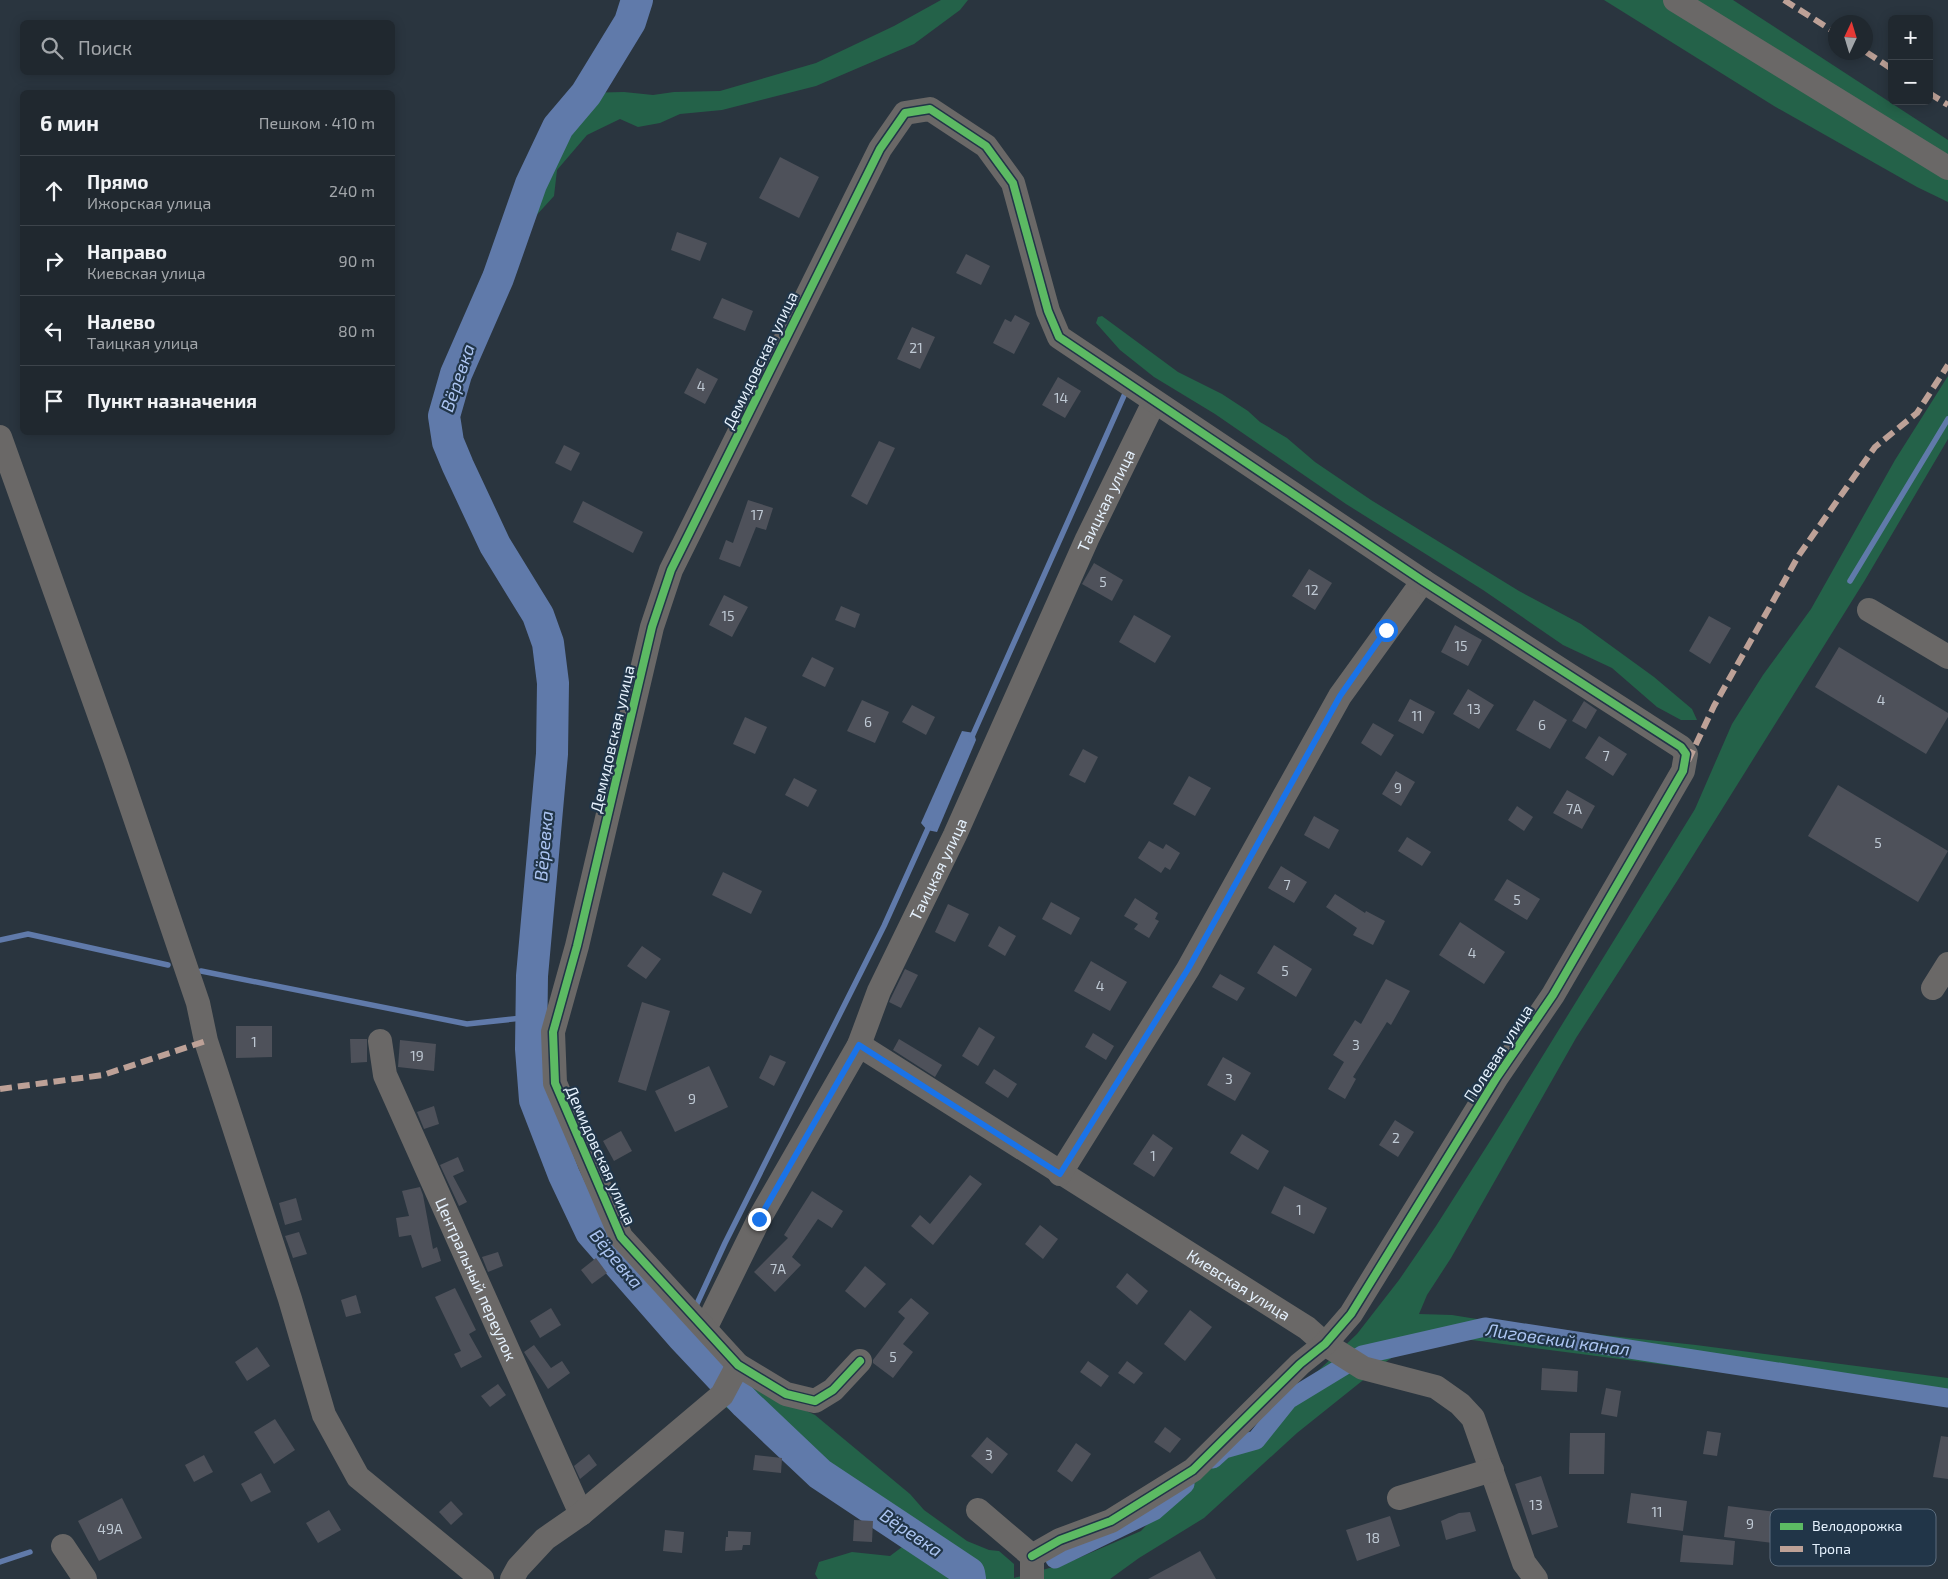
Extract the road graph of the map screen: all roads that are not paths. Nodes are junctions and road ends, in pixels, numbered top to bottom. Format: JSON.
{"nodes":[{"id":1,"x":1675,"y":0,"type":"edge"},
{"id":2,"x":1948,"y":168,"type":"edge"},
{"id":3,"x":1154,"y":402,"type":"junction"},
{"id":4,"x":0,"y":437,"type":"edge"},
{"id":5,"x":1423,"y":581,"type":"junction"},
{"id":6,"x":1869,"y":610,"type":"dead end"},
{"id":7,"x":1948,"y":657,"type":"edge"},
{"id":8,"x":1948,"y":964,"type":"edge"},
{"id":9,"x":1933,"y":988,"type":"dead end"},
{"id":10,"x":380,"y":1041,"type":"dead end"},
{"id":11,"x":859,"y":1045,"type":"junction"},
{"id":12,"x":1060,"y":1174,"type":"junction"},
{"id":13,"x":706,"y":1327,"type":"junction"},
{"id":14,"x":1325,"y":1344,"type":"junction"},
{"id":15,"x":860,"y":1361,"type":"dead end"},
{"id":16,"x":738,"y":1365,"type":"junction"},
{"id":17,"x":1492,"y":1470,"type":"junction"},
{"id":18,"x":1399,"y":1498,"type":"dead end"},
{"id":19,"x":978,"y":1510,"type":"dead end"},
{"id":20,"x":581,"y":1514,"type":"junction"},
{"id":21,"x":63,"y":1546,"type":"dead end"},
{"id":22,"x":1032,"y":1556,"type":"junction"},
{"id":23,"x":84,"y":1579,"type":"edge"},
{"id":24,"x":482,"y":1579,"type":"edge"},
{"id":25,"x":512,"y":1579,"type":"edge"},
{"id":26,"x":1032,"y":1579,"type":"edge"},
{"id":27,"x":1536,"y":1579,"type":"edge"}],
"edges":[{"from":1,"to":2,"type":"street"},
{"from":3,"to":5,"type":"street"},
{"from":3,"to":11,"type":"street","name":"Таицкая улица"},
{"from":3,"to":13,"type":"street","name":"Демидовская улица"},
{"from":4,"to":24,"type":"street"},
{"from":5,"to":12,"type":"street"},
{"from":5,"to":14,"type":"street","name":"Полевая улица"},
{"from":6,"to":7,"type":"street"},
{"from":8,"to":9,"type":"street"},
{"from":10,"to":20,"type":"street","name":"Центральный переулок"},
{"from":11,"to":12,"type":"street","name":"Киевская улица"},
{"from":11,"to":13,"type":"street","name":"Таицкая улица"},
{"from":12,"to":14,"type":"street","name":"Киевская улица"},
{"from":13,"to":16,"type":"street","name":"Демидовская улица"},
{"from":14,"to":17,"type":"street","name":"Киевская улица"},
{"from":14,"to":22,"type":"street","name":"Полевая улица"},
{"from":15,"to":16,"type":"street","name":"Демидовская улица"},
{"from":16,"to":20,"type":"street"},
{"from":17,"to":18,"type":"street"},
{"from":17,"to":27,"type":"street","name":"Киевская улица"},
{"from":19,"to":22,"type":"street"},
{"from":20,"to":25,"type":"street"},
{"from":21,"to":23,"type":"street"},
{"from":22,"to":26,"type":"street"}]}
